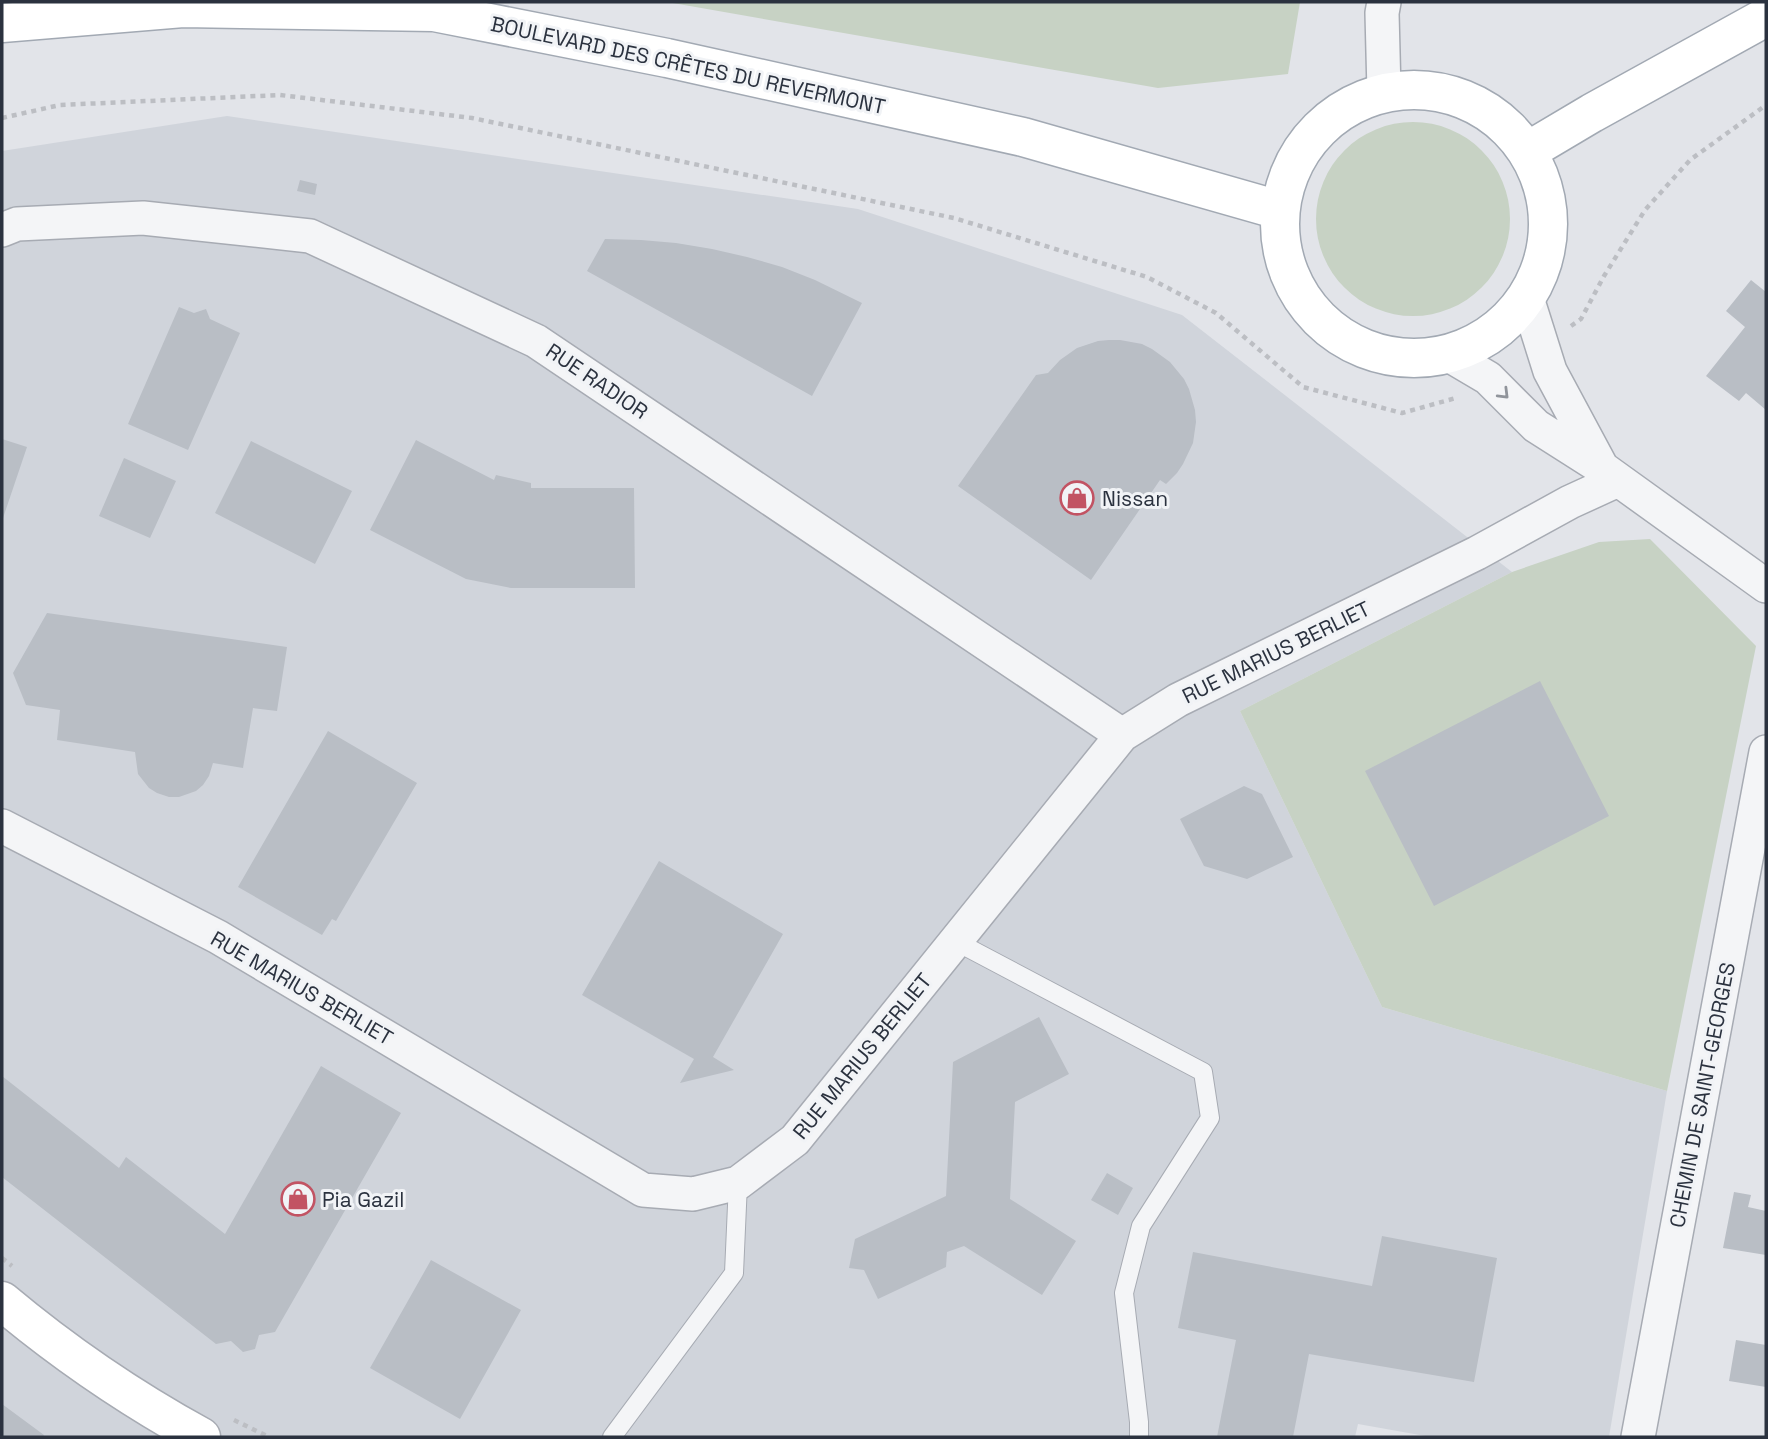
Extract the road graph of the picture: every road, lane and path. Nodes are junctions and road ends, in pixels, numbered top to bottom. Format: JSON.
{"nodes":[{"id":1,"x":1384,"y":2,"type":"edge"},
{"id":2,"x":1766,"y":17,"type":"edge"},
{"id":3,"x":2,"y":23,"type":"edge"},
{"id":4,"x":1384,"y":92,"type":"junction"},
{"id":5,"x":1766,"y":104,"type":"edge"},
{"id":6,"x":2,"y":118,"type":"edge"},
{"id":7,"x":1528,"y":151,"type":"junction"},
{"id":8,"x":1279,"y":210,"type":"junction"},
{"id":9,"x":2,"y":230,"type":"edge"},
{"id":10,"x":1527,"y":298,"type":"junction"},
{"id":11,"x":1543,"y":347,"type":"junction"},
{"id":12,"x":1450,"y":355,"type":"junction"},
{"id":13,"x":1497,"y":387,"type":"junction"},
{"id":14,"x":1610,"y":474,"type":"junction"},
{"id":15,"x":1766,"y":586,"type":"edge"},
{"id":16,"x":1122,"y":735,"type":"junction"},
{"id":17,"x":1766,"y":752,"type":"edge"},
{"id":18,"x":2,"y":826,"type":"edge"},
{"id":19,"x":955,"y":941,"type":"junction"},
{"id":20,"x":738,"y":1183,"type":"junction"},
{"id":21,"x":2,"y":1301,"type":"edge"},
{"id":22,"x":201,"y":1437,"type":"edge"},
{"id":23,"x":612,"y":1437,"type":"edge"},
{"id":24,"x":1139,"y":1437,"type":"edge"},
{"id":25,"x":1638,"y":1437,"type":"edge"}],
"edges":[{"from":1,"to":4,"type":"street"},
{"from":2,"to":7,"type":"main road"},
{"from":3,"to":8,"type":"main road","name":"BOULEVARD DES CRÊTES DU REVERMONT"},
{"from":4,"to":7,"type":"main road"},
{"from":4,"to":8,"type":"main road"},
{"from":5,"to":11,"type":"path"},
{"from":6,"to":13,"type":"path"},
{"from":7,"to":10,"type":"main road"},
{"from":8,"to":12,"type":"main road"},
{"from":9,"to":16,"type":"street","name":"RUE RADIOR"},
{"from":10,"to":11,"type":"street"},
{"from":10,"to":12,"type":"main road"},
{"from":11,"to":14,"type":"street"},
{"from":12,"to":13,"type":"street"},
{"from":13,"to":14,"type":"street","one_way":true},
{"from":14,"to":15,"type":"street"},
{"from":14,"to":16,"type":"street","name":"RUE MARIUS BERLIET"},
{"from":16,"to":19,"type":"street","name":"RUE MARIUS BERLIET"},
{"from":17,"to":25,"type":"street","name":"CHEMIN DE SAINT-GEORGES"},
{"from":18,"to":20,"type":"street","name":"RUE MARIUS BERLIET"},
{"from":19,"to":20,"type":"street","name":"RUE MARIUS BERLIET"},
{"from":19,"to":24,"type":"lane"},
{"from":20,"to":23,"type":"lane"},
{"from":21,"to":22,"type":"main road"}]}
